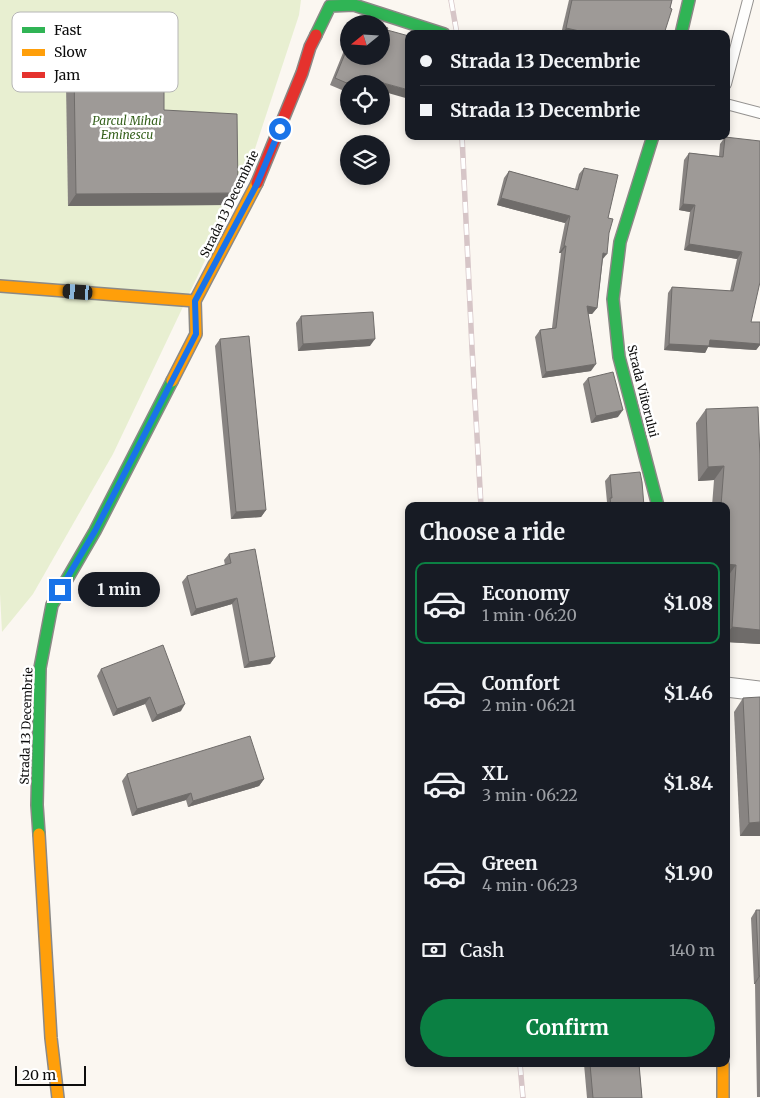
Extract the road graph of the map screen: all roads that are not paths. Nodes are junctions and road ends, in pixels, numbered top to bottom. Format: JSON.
{"nodes":[{"id":1,"x":689,"y":0,"type":"edge"},
{"id":2,"x":748,"y":0,"type":"edge"},
{"id":3,"x":328,"y":3,"type":"edge"},
{"id":4,"x":432,"y":30,"type":"edge"},
{"id":5,"x":682,"y":30,"type":"edge"},
{"id":6,"x":730,"y":69,"type":"edge"},
{"id":7,"x":730,"y":105,"type":"edge"},
{"id":8,"x":760,"y":113,"type":"edge"},
{"id":9,"x":652,"y":140,"type":"edge"},
{"id":10,"x":0,"y":286,"type":"edge"},
{"id":11,"x":195,"y":301,"type":"junction"},
{"id":12,"x":657,"y":502,"type":"edge"},
{"id":13,"x":730,"y":687,"type":"edge"},
{"id":14,"x":760,"y":691,"type":"edge"},
{"id":15,"x":723,"y":1067,"type":"edge"},
{"id":16,"x":58,"y":1098,"type":"edge"},
{"id":17,"x":723,"y":1098,"type":"edge"}],
"edges":[{"from":1,"to":5,"type":"street"},
{"from":2,"to":6,"type":"lane"},
{"from":3,"to":4,"type":"street","name":"Strada 13 Decembrie"},
{"from":3,"to":11,"type":"street","name":"Strada 13 Decembrie"},
{"from":7,"to":8,"type":"lane"},
{"from":9,"to":12,"type":"street","name":"Strada Viitorului"},
{"from":10,"to":11,"type":"street"},
{"from":11,"to":16,"type":"street","name":"Strada 13 Decembrie"},
{"from":13,"to":14,"type":"street"},
{"from":15,"to":17,"type":"street"}]}
